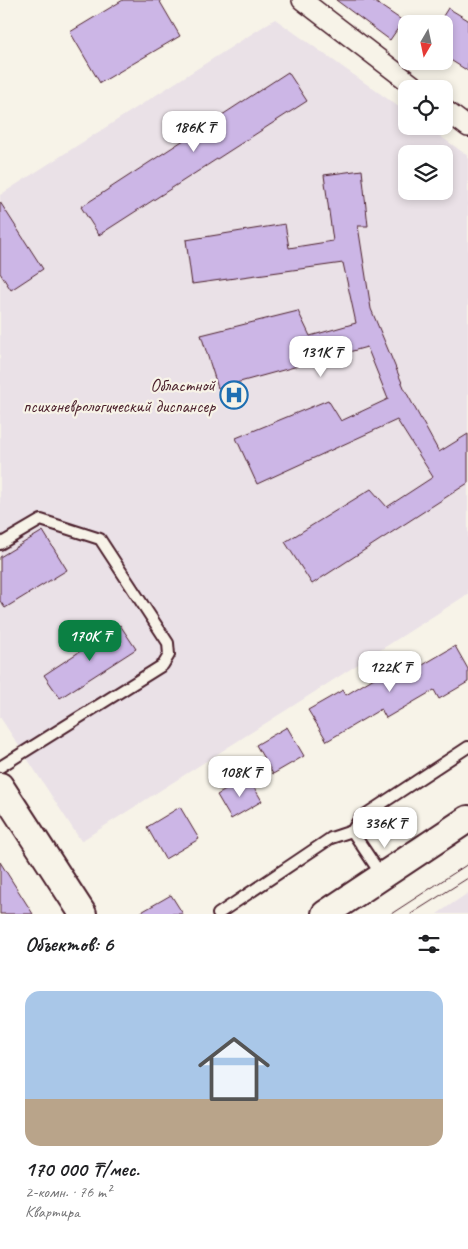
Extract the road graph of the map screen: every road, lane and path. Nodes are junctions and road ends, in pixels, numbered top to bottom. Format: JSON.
{"nodes":[{"id":1,"x":302,"y":0,"type":"edge"},
{"id":2,"x":406,"y":80,"type":"edge"},
{"id":3,"x":453,"y":115,"type":"edge"},
{"id":4,"x":468,"y":127,"type":"edge"},
{"id":5,"x":0,"y":544,"type":"edge"},
{"id":6,"x":468,"y":747,"type":"edge"},
{"id":7,"x":0,"y":767,"type":"edge"},
{"id":8,"x":4,"y":800,"type":"edge"},
{"id":9,"x":468,"y":819,"type":"edge"},
{"id":10,"x":352,"y":831,"type":"junction"},
{"id":11,"x":382,"y":876,"type":"junction"},
{"id":12,"x":83,"y":914,"type":"edge"},
{"id":13,"x":218,"y":914,"type":"edge"},
{"id":14,"x":325,"y":914,"type":"edge"}],
"edges":[{"from":1,"to":2,"type":"street"},
{"from":3,"to":4,"type":"street"},
{"from":5,"to":7,"type":"lane"},
{"from":6,"to":10,"type":"lane"},
{"from":8,"to":12,"type":"main road"},
{"from":9,"to":11,"type":"main road"},
{"from":10,"to":11,"type":"lane"},
{"from":10,"to":13,"type":"lane"},
{"from":11,"to":14,"type":"main road"}]}
